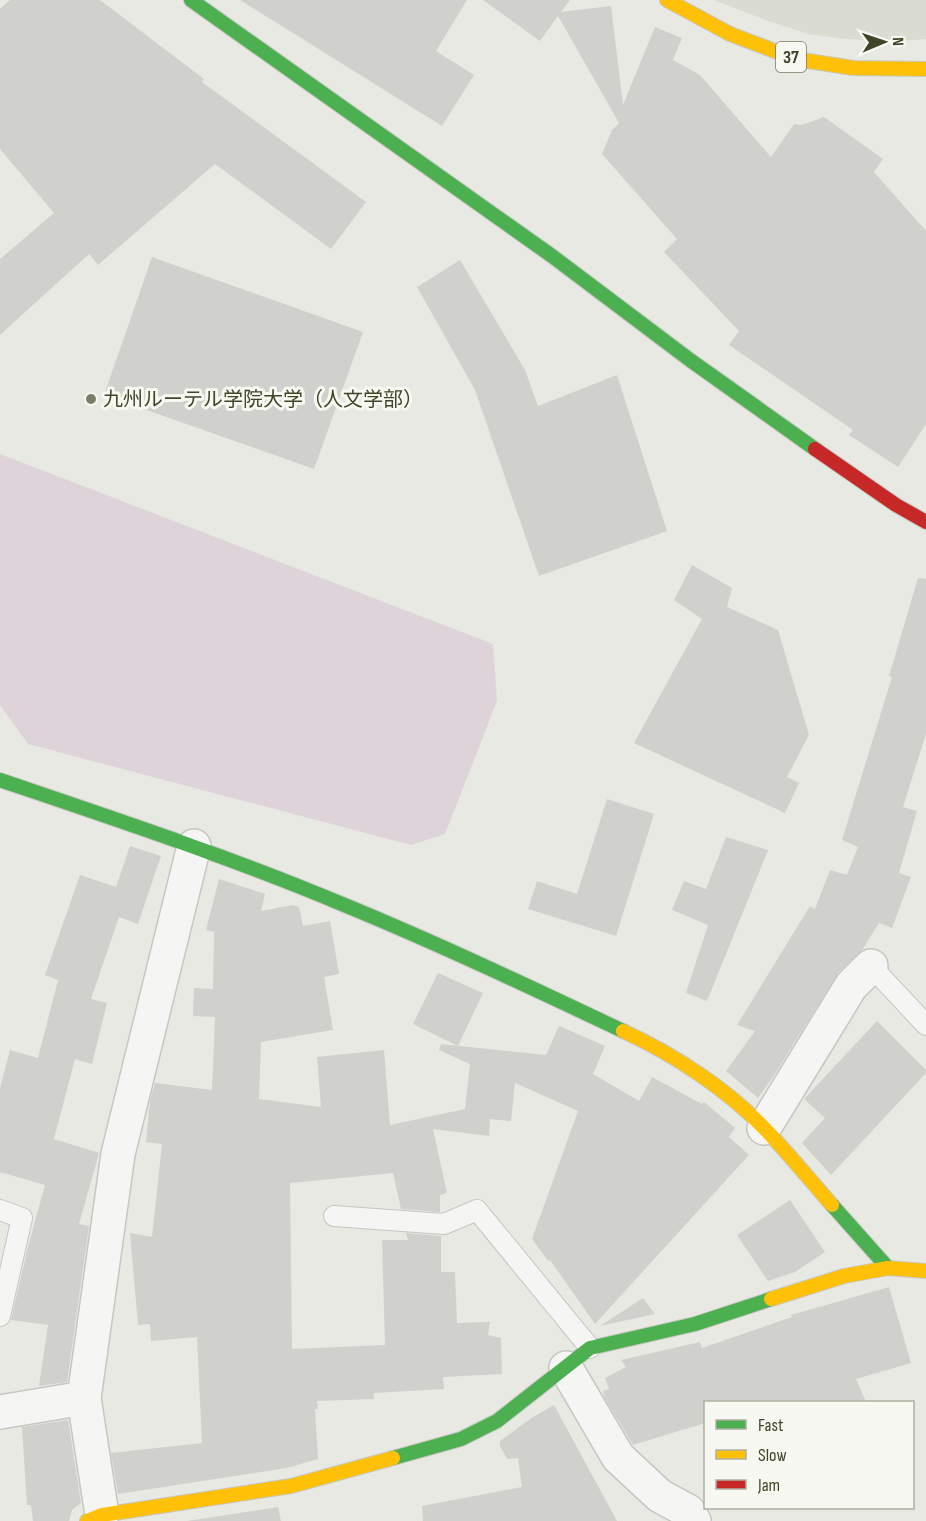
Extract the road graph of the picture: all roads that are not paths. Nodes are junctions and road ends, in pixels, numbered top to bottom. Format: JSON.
{"nodes":[{"id":1,"x":191,"y":0,"type":"edge"},
{"id":2,"x":668,"y":0,"type":"edge"},
{"id":3,"x":926,"y":69,"type":"edge"},
{"id":4,"x":926,"y":522,"type":"edge"},
{"id":5,"x":0,"y":780,"type":"edge"},
{"id":6,"x":194,"y":846,"type":"junction"},
{"id":7,"x":871,"y":966,"type":"joint"},
{"id":8,"x":926,"y":1025,"type":"edge"},
{"id":9,"x":764,"y":1128,"type":"junction"},
{"id":10,"x":0,"y":1210,"type":"edge"},
{"id":11,"x":334,"y":1216,"type":"dead end"},
{"id":12,"x":888,"y":1268,"type":"junction"},
{"id":13,"x":926,"y":1271,"type":"edge"},
{"id":14,"x":0,"y":1316,"type":"edge"},
{"id":15,"x":578,"y":1358,"type":"junction"},
{"id":16,"x":84,"y":1398,"type":"junction"},
{"id":17,"x":0,"y":1412,"type":"edge"},
{"id":18,"x":190,"y":1502,"type":"junction"},
{"id":19,"x":94,"y":1518,"type":"edge"},
{"id":20,"x":194,"y":1521,"type":"edge"},
{"id":21,"x":694,"y":1521,"type":"edge"}],
"edges":[{"from":1,"to":4,"type":"street"},
{"from":2,"to":3,"type":"street","number":"37"},
{"from":5,"to":6,"type":"street"},
{"from":6,"to":9,"type":"street"},
{"from":6,"to":16,"type":"street"},
{"from":7,"to":8,"type":"lane"},
{"from":7,"to":9,"type":"street"},
{"from":9,"to":12,"type":"street"},
{"from":10,"to":14,"type":"lane"},
{"from":11,"to":15,"type":"lane"},
{"from":12,"to":13,"type":"street"},
{"from":12,"to":15,"type":"street"},
{"from":15,"to":18,"type":"street"},
{"from":15,"to":21,"type":"street"},
{"from":16,"to":17,"type":"street"},
{"from":16,"to":19,"type":"street"},
{"from":18,"to":19,"type":"street"},
{"from":18,"to":20,"type":"lane"}]}
